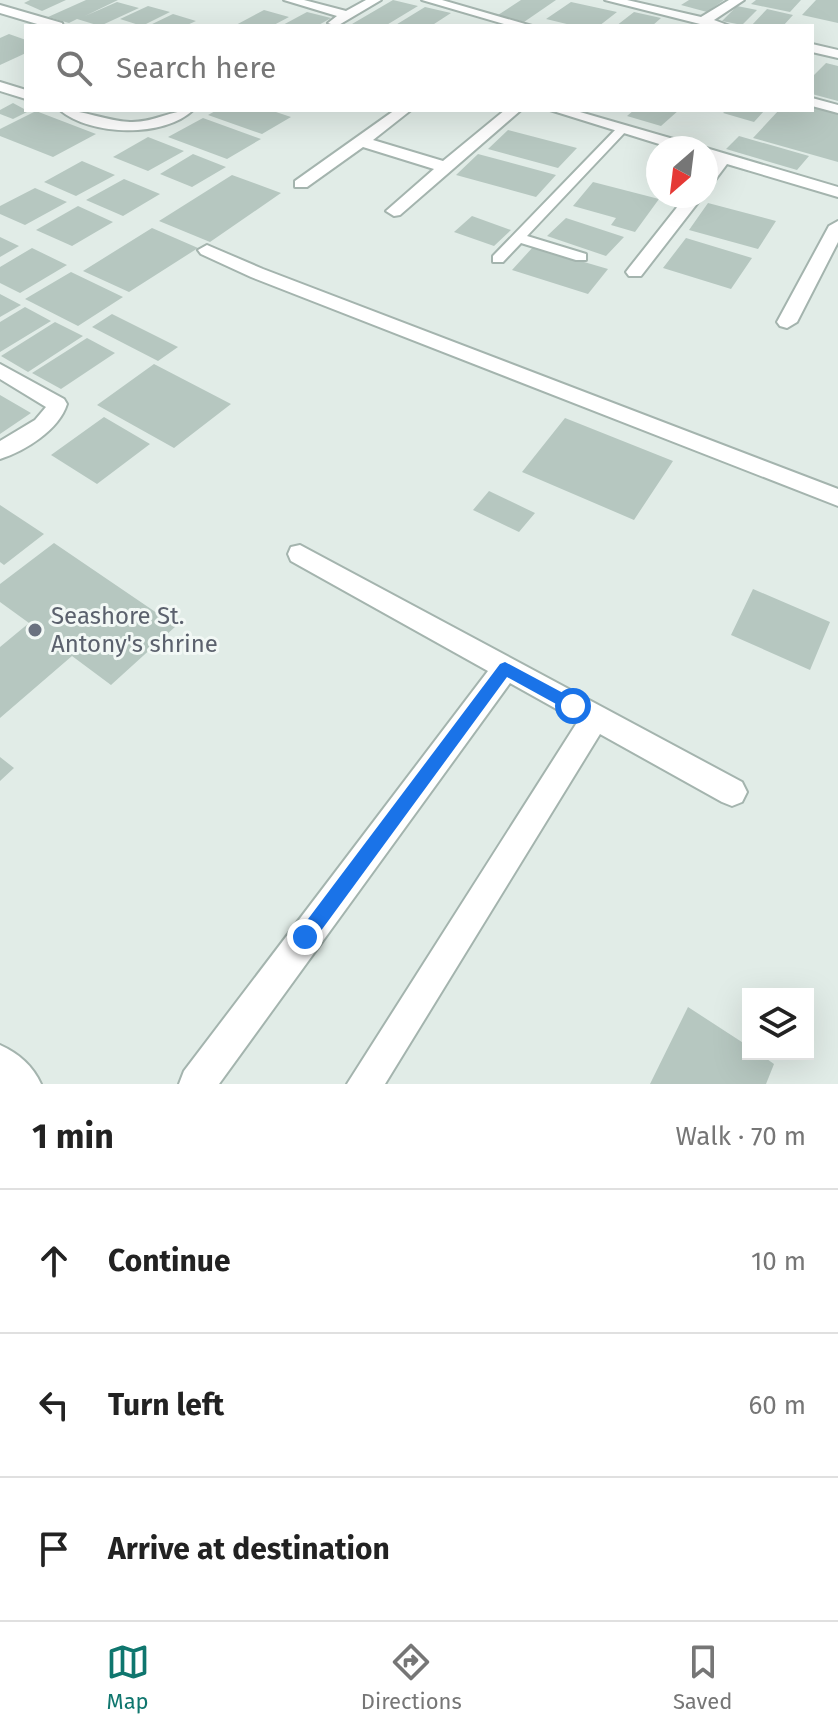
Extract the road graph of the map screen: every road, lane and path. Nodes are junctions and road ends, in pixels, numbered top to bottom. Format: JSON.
{"nodes":[{"id":1,"x":290,"y":0,"type":"edge"},
{"id":2,"x":375,"y":0,"type":"edge"},
{"id":3,"x":428,"y":0,"type":"edge"},
{"id":4,"x":611,"y":0,"type":"edge"},
{"id":5,"x":738,"y":0,"type":"edge"},
{"id":6,"x":0,"y":9,"type":"edge"},
{"id":7,"x":347,"y":15,"type":"junction"},
{"id":8,"x":703,"y":21,"type":"junction"},
{"id":9,"x":50,"y":24,"type":"edge"},
{"id":10,"x":331,"y":24,"type":"edge"},
{"id":11,"x":518,"y":24,"type":"edge"},
{"id":12,"x":716,"y":24,"type":"edge"},
{"id":13,"x":814,"y":48,"type":"edge"},
{"id":14,"x":838,"y":54,"type":"edge"},
{"id":15,"x":0,"y":86,"type":"edge"},
{"id":16,"x":24,"y":94,"type":"edge"},
{"id":17,"x":814,"y":103,"type":"edge"},
{"id":18,"x":838,"y":109,"type":"edge"},
{"id":19,"x":74,"y":112,"type":"edge"},
{"id":20,"x":182,"y":112,"type":"edge"},
{"id":21,"x":401,"y":112,"type":"edge"},
{"id":22,"x":512,"y":112,"type":"edge"},
{"id":23,"x":564,"y":112,"type":"edge"},
{"id":24,"x":622,"y":129,"type":"junction"},
{"id":25,"x":647,"y":136,"type":"edge"},
{"id":26,"x":361,"y":141,"type":"junction"},
{"id":27,"x":718,"y":156,"type":"edge"},
{"id":28,"x":724,"y":158,"type":"junction"},
{"id":29,"x":718,"y":166,"type":"edge"},
{"id":30,"x":445,"y":167,"type":"junction"},
{"id":31,"x":301,"y":184,"type":"dead end"},
{"id":32,"x":838,"y":192,"type":"edge"},
{"id":33,"x":686,"y":208,"type":"edge"},
{"id":34,"x":394,"y":211,"type":"dead end"},
{"id":35,"x":838,"y":226,"type":"edge"},
{"id":36,"x":518,"y":238,"type":"junction"},
{"id":37,"x":207,"y":250,"type":"dead end"},
{"id":38,"x":581,"y":257,"type":"dead end"},
{"id":39,"x":498,"y":259,"type":"dead end"},
{"id":40,"x":635,"y":272,"type":"dead end"},
{"id":41,"x":787,"y":322,"type":"dead end"},
{"id":42,"x":0,"y":370,"type":"edge"},
{"id":43,"x":0,"y":451,"type":"edge"},
{"id":44,"x":838,"y":498,"type":"edge"},
{"id":45,"x":300,"y":554,"type":"dead end"},
{"id":46,"x":505,"y":668,"type":"junction"},
{"id":47,"x":595,"y":718,"type":"junction"},
{"id":48,"x":732,"y":792,"type":"dead end"},
{"id":49,"x":0,"y":1063,"type":"edge"},
{"id":50,"x":23,"y":1084,"type":"edge"},
{"id":51,"x":197,"y":1084,"type":"edge"},
{"id":52,"x":365,"y":1084,"type":"edge"}],
"edges":[{"from":1,"to":7,"type":"street"},
{"from":2,"to":7,"type":"street"},
{"from":3,"to":11,"type":"street"},
{"from":4,"to":8,"type":"street"},
{"from":5,"to":8,"type":"street"},
{"from":6,"to":9,"type":"street"},
{"from":7,"to":10,"type":"street"},
{"from":8,"to":12,"type":"street"},
{"from":13,"to":14,"type":"street"},
{"from":15,"to":16,"type":"street"},
{"from":17,"to":18,"type":"street"},
{"from":19,"to":20,"type":"street"},
{"from":21,"to":26,"type":"street"},
{"from":22,"to":30,"type":"street"},
{"from":23,"to":24,"type":"street"},
{"from":24,"to":25,"type":"street"},
{"from":24,"to":36,"type":"lane"},
{"from":26,"to":30,"type":"street"},
{"from":26,"to":31,"type":"street"},
{"from":27,"to":28,"type":"street"},
{"from":28,"to":29,"type":"street"},
{"from":28,"to":32,"type":"street"},
{"from":30,"to":34,"type":"street"},
{"from":33,"to":40,"type":"street"},
{"from":35,"to":41,"type":"street"},
{"from":36,"to":38,"type":"lane"},
{"from":36,"to":39,"type":"lane"},
{"from":37,"to":44,"type":"street"},
{"from":42,"to":43,"type":"street"},
{"from":45,"to":46,"type":"street"},
{"from":46,"to":47,"type":"street"},
{"from":46,"to":51,"type":"street"},
{"from":47,"to":48,"type":"street"},
{"from":47,"to":52,"type":"street"},
{"from":49,"to":50,"type":"street"}]}
